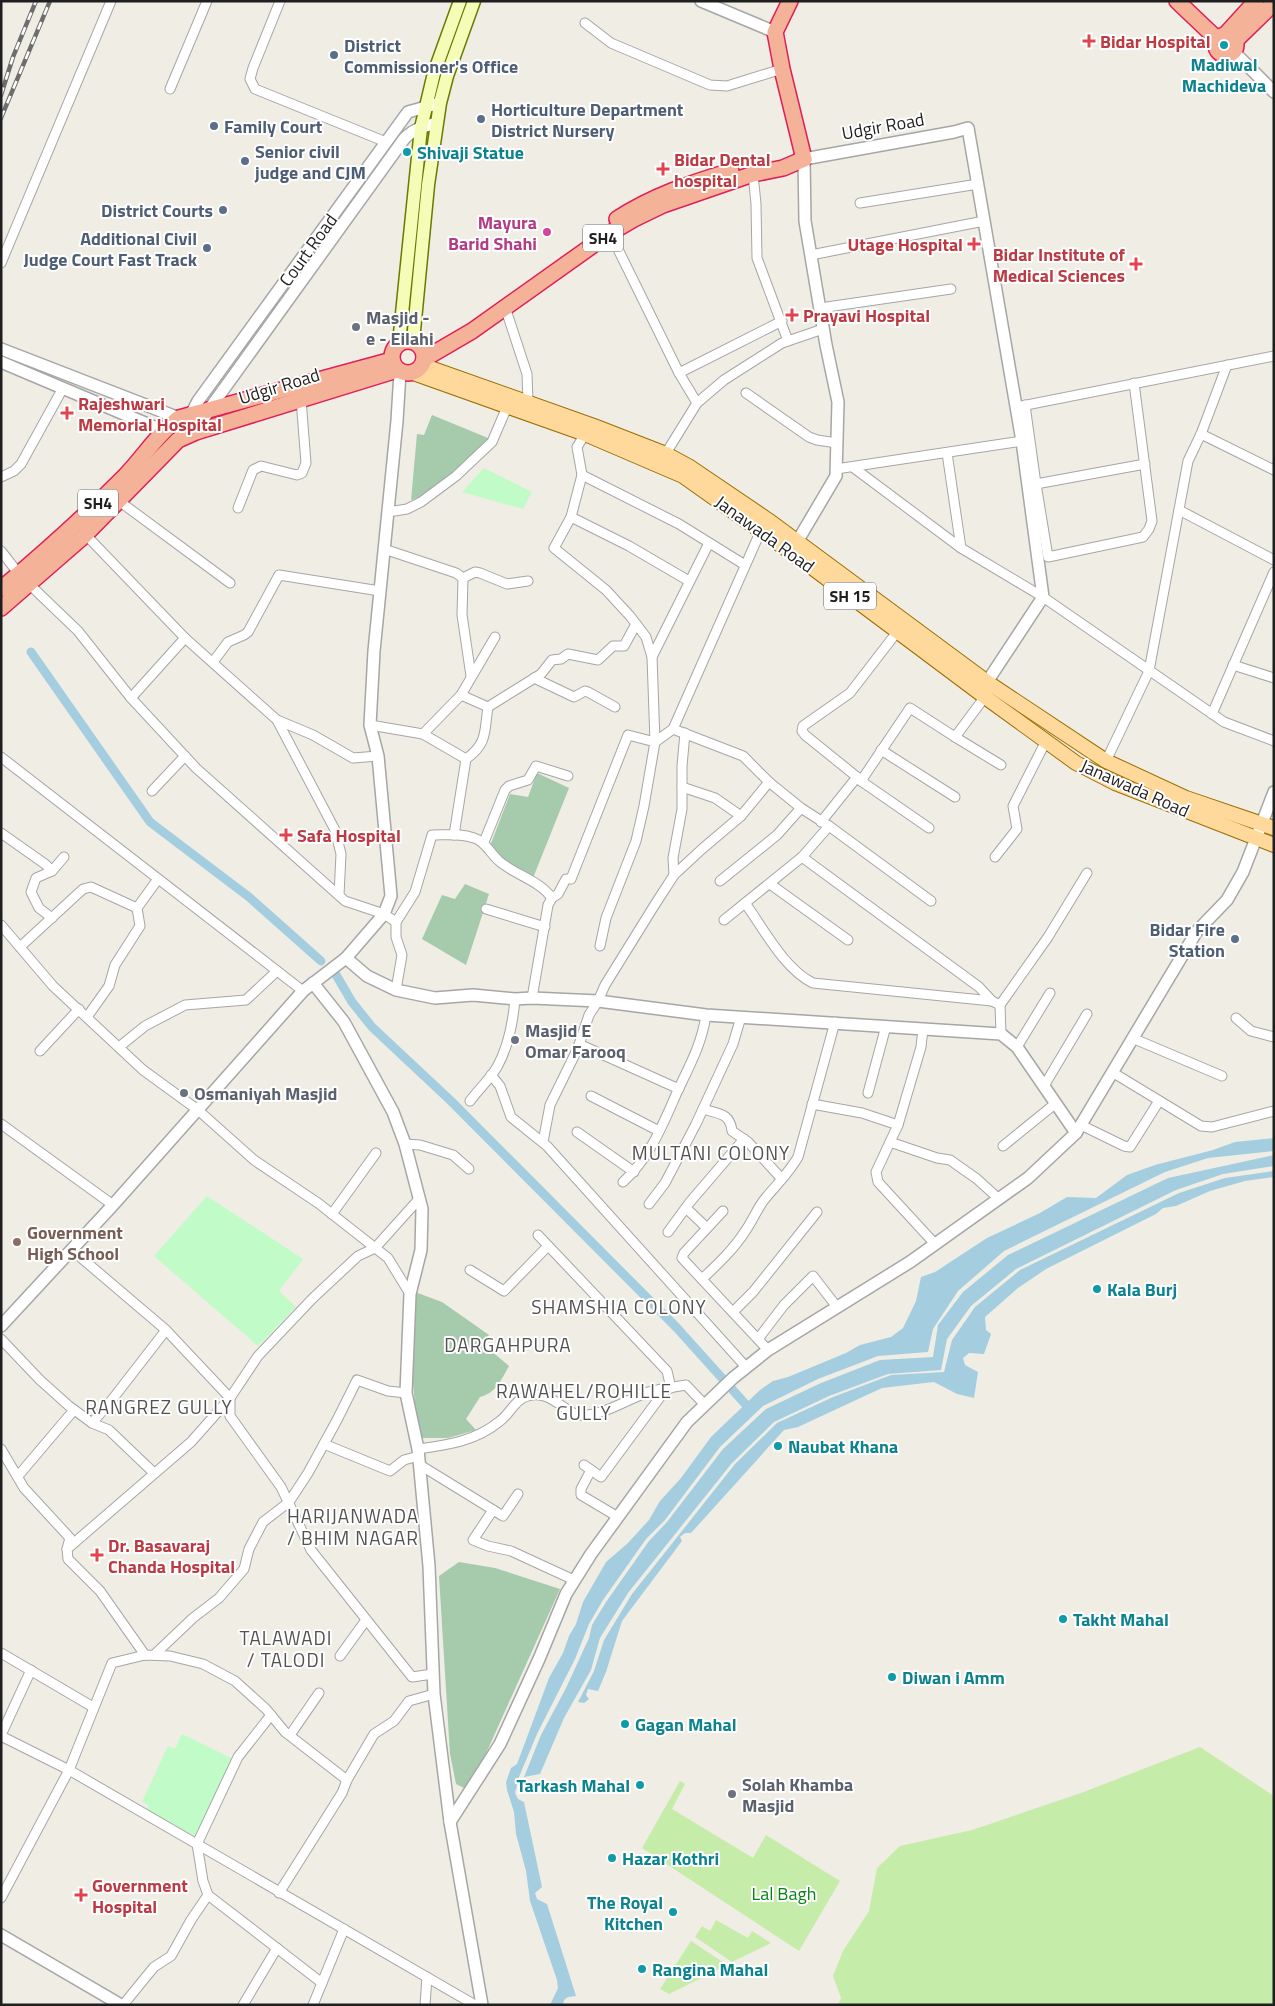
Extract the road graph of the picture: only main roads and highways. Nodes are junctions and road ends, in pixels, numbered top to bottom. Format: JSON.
{"nodes":[{"id":1,"x":460,"y":1,"type":"edge"},
{"id":2,"x":474,"y":1,"type":"edge"},
{"id":3,"x":790,"y":1,"type":"edge"},
{"id":4,"x":1177,"y":1,"type":"edge"},
{"id":5,"x":1256,"y":1,"type":"edge"},
{"id":6,"x":1274,"y":3,"type":"edge"},
{"id":7,"x":1228,"y":42,"type":"junction"},
{"id":8,"x":804,"y":159,"type":"junction"},
{"id":9,"x":409,"y":359,"type":"junction"},
{"id":10,"x":663,"y":460,"type":"junction"},
{"id":11,"x":764,"y":525,"type":"junction"},
{"id":12,"x":81,"y":528,"type":"junction"},
{"id":13,"x":24,"y":579,"type":"junction"},
{"id":14,"x":1,"y":589,"type":"edge"},
{"id":15,"x":1,"y":608,"type":"edge"},
{"id":16,"x":988,"y":688,"type":"junction"},
{"id":17,"x":1267,"y":826,"type":"edge"},
{"id":18,"x":1274,"y":845,"type":"edge"}],
"edges":[{"from":1,"to":9,"type":"main road"},
{"from":2,"to":9,"type":"main road"},
{"from":3,"to":8,"type":"highway"},
{"from":4,"to":7,"type":"highway"},
{"from":5,"to":7,"type":"highway"},
{"from":6,"to":7,"type":"highway"},
{"from":8,"to":9,"type":"highway","name":"Udgir Road","number":"SH4"},
{"from":8,"to":9,"type":"highway","name":"Udgir Road","number":"SH4"},
{"from":9,"to":10,"type":"main road","name":"Janawada Road","number":"SH 15"},
{"from":9,"to":10,"type":"main road","name":"Janawada Road","number":"SH 15"},
{"from":9,"to":12,"type":"highway","name":"Udgir Road","number":"SH4"},
{"from":9,"to":12,"type":"highway","name":"Udgir Road","number":"SH4"},
{"from":10,"to":11,"type":"main road","name":"Janawada Road","number":"SH 15"},
{"from":11,"to":16,"type":"main road","name":"Janawada Road","number":"SH 15"},
{"from":11,"to":16,"type":"main road","name":"Janawada Road","number":"SH 15"},
{"from":12,"to":13,"type":"highway","name":"Udgir Road","number":"SH4"},
{"from":13,"to":14,"type":"highway","name":"Udgir Road","number":"SH4"},
{"from":13,"to":15,"type":"highway","name":"Udgir Road","number":"SH4"},
{"from":16,"to":17,"type":"main road","name":"Janawada Road","number":"SH 15"},
{"from":16,"to":18,"type":"main road","name":"Janawada Road","number":"SH 15"}]}
